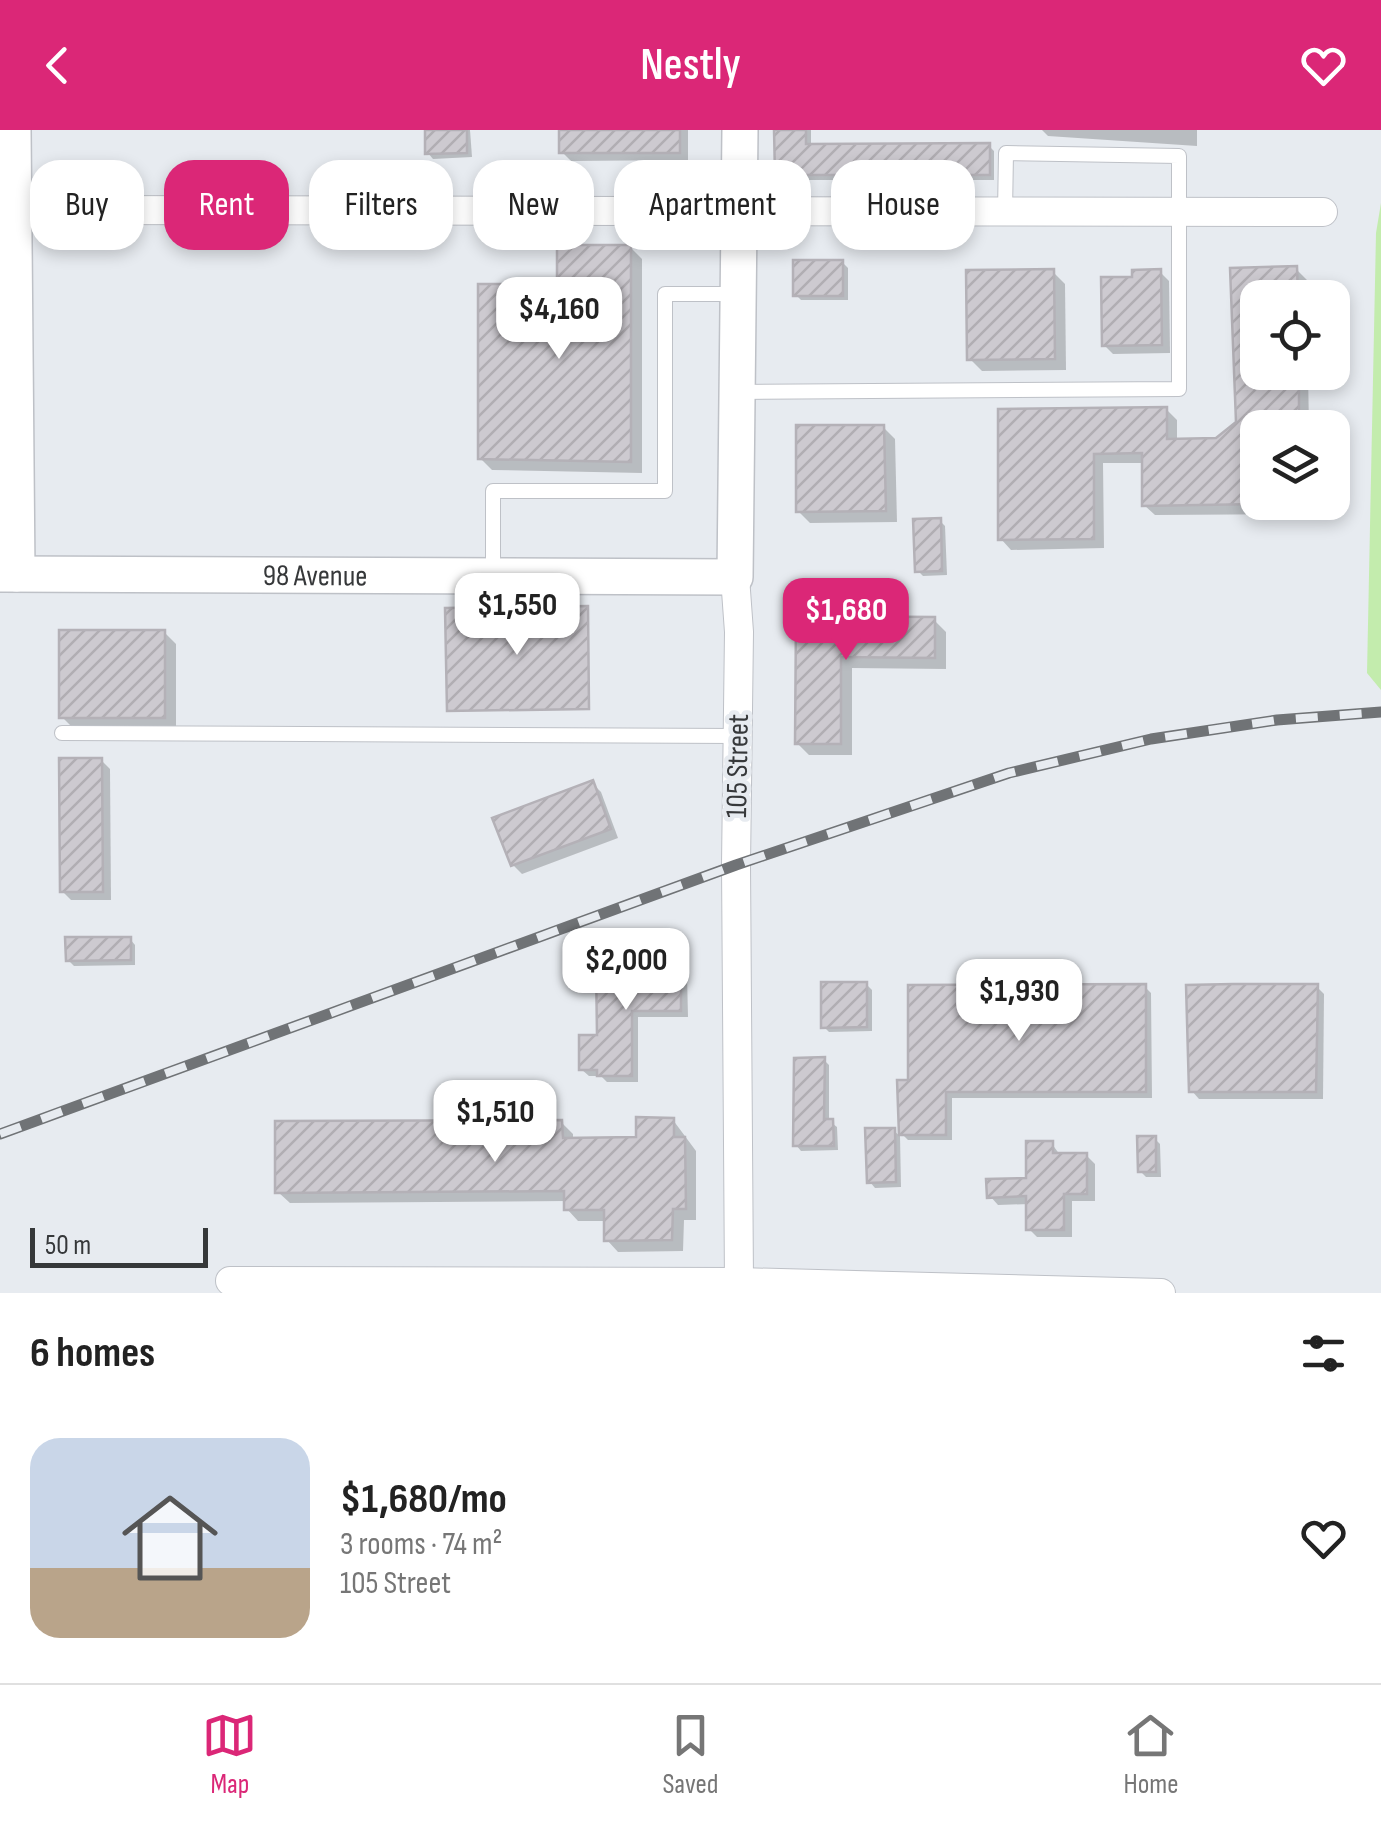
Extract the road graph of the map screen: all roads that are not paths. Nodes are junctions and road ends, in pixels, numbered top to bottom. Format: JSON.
{"nodes":[{"id":1,"x":12,"y":130,"type":"edge"},
{"id":2,"x":740,"y":130,"type":"edge"},
{"id":3,"x":740,"y":160,"type":"edge"},
{"id":4,"x":13,"y":210,"type":"junction"},
{"id":5,"x":614,"y":212,"type":"edge"},
{"id":6,"x":811,"y":212,"type":"edge"},
{"id":7,"x":1005,"y":212,"type":"junction"},
{"id":8,"x":1178,"y":212,"type":"junction"},
{"id":9,"x":1323,"y":212,"type":"dead end"},
{"id":10,"x":741,"y":250,"type":"edge"},
{"id":11,"x":740,"y":294,"type":"junction"},
{"id":12,"x":738,"y":392,"type":"junction"},
{"id":13,"x":8,"y":574,"type":"edge"},
{"id":14,"x":493,"y":576,"type":"junction"},
{"id":15,"x":735,"y":577,"type":"junction"},
{"id":16,"x":62,"y":734,"type":"dead end"},
{"id":17,"x":738,"y":736,"type":"junction"},
{"id":18,"x":230,"y":1281,"type":"dead end"},
{"id":19,"x":739,"y":1282,"type":"junction"},
{"id":20,"x":1161,"y":1293,"type":"edge"}],
"edges":[{"from":1,"to":4,"type":"street"},
{"from":2,"to":3,"type":"street","name":"105 Street"},
{"from":4,"to":5,"type":"street"},
{"from":4,"to":13,"type":"street"},
{"from":6,"to":7,"type":"street"},
{"from":7,"to":8,"type":"street"},
{"from":7,"to":8,"type":"lane"},
{"from":8,"to":9,"type":"street"},
{"from":8,"to":12,"type":"lane"},
{"from":10,"to":11,"type":"street","name":"105 Street"},
{"from":11,"to":12,"type":"street","name":"105 Street"},
{"from":11,"to":14,"type":"lane"},
{"from":12,"to":15,"type":"street","name":"105 Street"},
{"from":13,"to":14,"type":"street","name":"98 Avenue"},
{"from":14,"to":15,"type":"street","name":"98 Avenue"},
{"from":15,"to":17,"type":"street","name":"105 Street"},
{"from":16,"to":17,"type":"lane"},
{"from":17,"to":19,"type":"street","name":"105 Street"},
{"from":18,"to":19,"type":"street"},
{"from":19,"to":20,"type":"street"}]}
